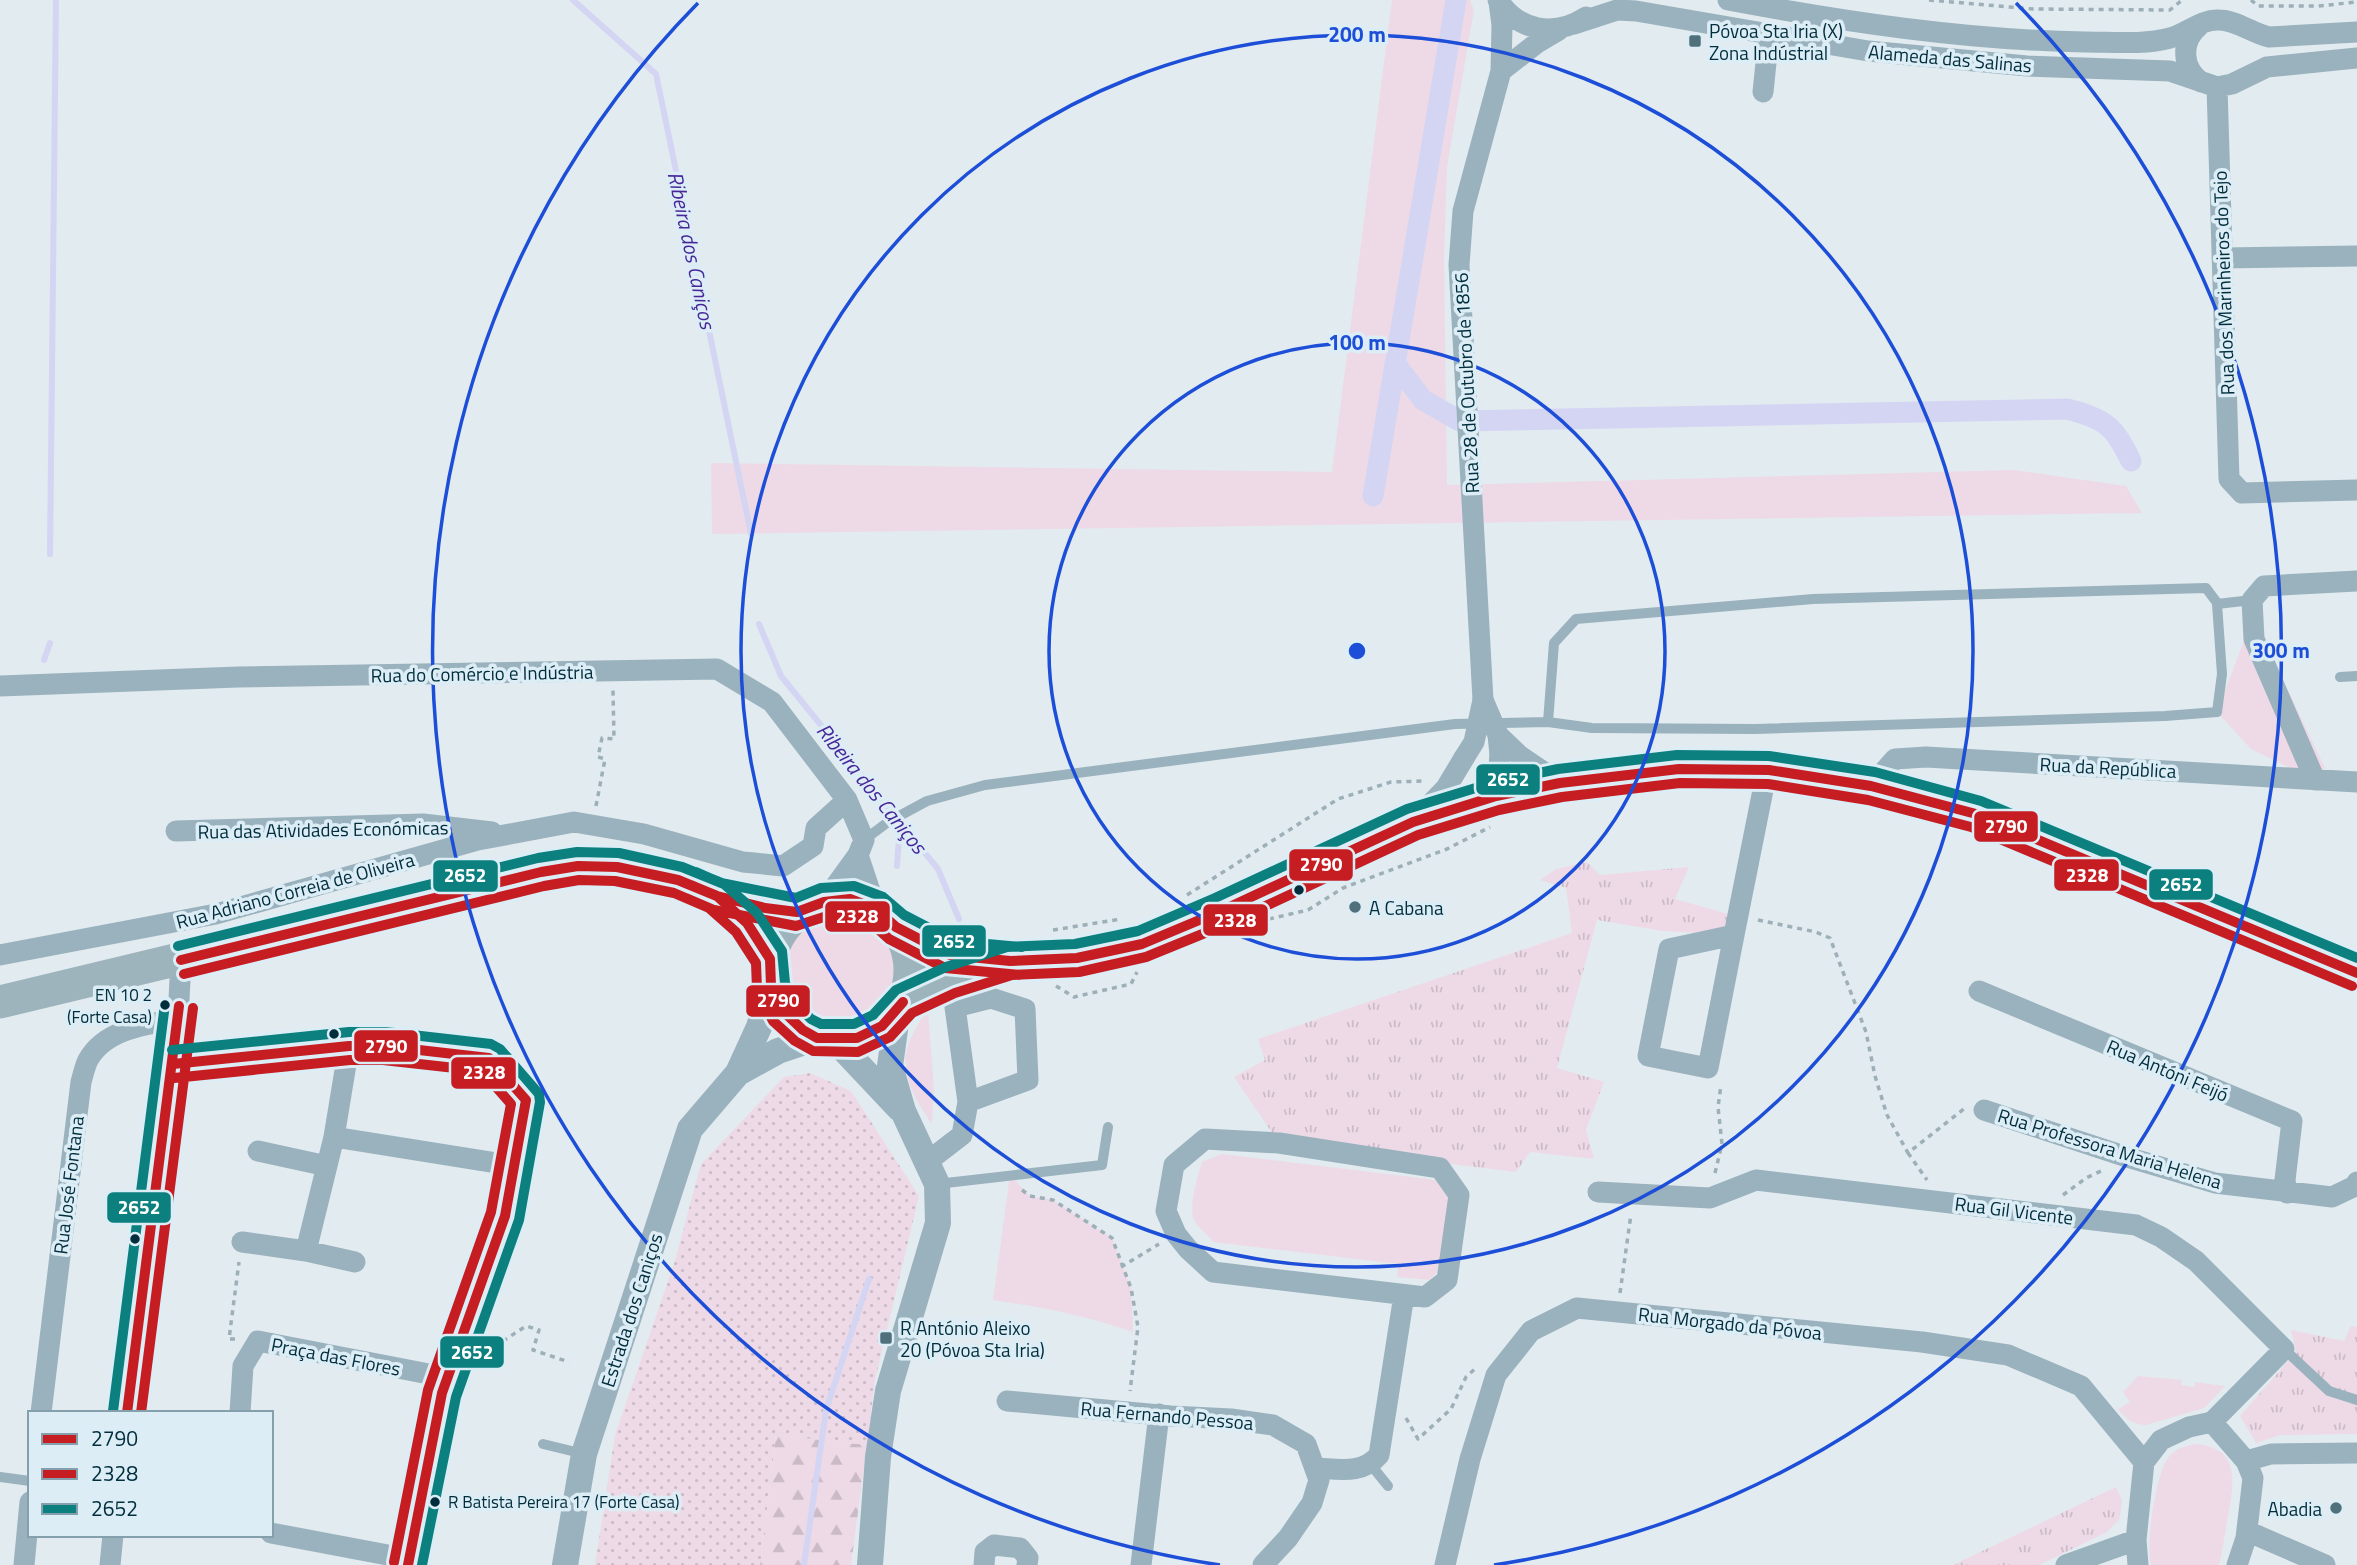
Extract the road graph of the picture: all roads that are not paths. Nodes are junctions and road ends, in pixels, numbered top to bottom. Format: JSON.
{"nodes":[{"id":1,"x":1600,"y":0,"type":"edge"},
{"id":2,"x":1728,"y":0,"type":"edge"},
{"id":3,"x":1498,"y":1,"type":"edge"},
{"id":4,"x":1772,"y":4,"type":"edge"},
{"id":5,"x":2209,"y":15,"type":"edge"},
{"id":6,"x":1569,"y":27,"type":"junction"},
{"id":7,"x":2240,"y":27,"type":"junction"},
{"id":8,"x":2357,"y":32,"type":"edge"},
{"id":9,"x":1769,"y":34,"type":"junction"},
{"id":10,"x":2357,"y":58,"type":"edge"},
{"id":11,"x":1501,"y":71,"type":"junction"},
{"id":12,"x":2238,"y":81,"type":"junction"},
{"id":13,"x":2210,"y":85,"type":"junction"},
{"id":14,"x":1763,"y":92,"type":"dead end"},
{"id":15,"x":2357,"y":256,"type":"edge"},
{"id":16,"x":2222,"y":258,"type":"junction"},
{"id":17,"x":2357,"y":490,"type":"edge"},
{"id":18,"x":2357,"y":581,"type":"edge"},
{"id":19,"x":2258,"y":593,"type":"junction"},
{"id":20,"x":2218,"y":604,"type":"junction"},
{"id":21,"x":2357,"y":676,"type":"edge"},
{"id":22,"x":2340,"y":677,"type":"dead end"},
{"id":23,"x":0,"y":686,"type":"edge"},
{"id":24,"x":1483,"y":700,"type":"junction"},
{"id":25,"x":1548,"y":722,"type":"junction"},
{"id":26,"x":1506,"y":749,"type":"junction"},
{"id":27,"x":1769,"y":770,"type":"junction"},
{"id":28,"x":2315,"y":780,"type":"junction"},
{"id":29,"x":2357,"y":782,"type":"edge"},
{"id":30,"x":1560,"y":783,"type":"junction"},
{"id":31,"x":1871,"y":786,"type":"junction"},
{"id":32,"x":1496,"y":796,"type":"junction"},
{"id":33,"x":847,"y":800,"type":"junction"},
{"id":34,"x":1413,"y":822,"type":"junction"},
{"id":35,"x":176,"y":831,"type":"dead end"},
{"id":36,"x":512,"y":834,"type":"junction"},
{"id":37,"x":861,"y":847,"type":"junction"},
{"id":38,"x":717,"y":896,"type":"junction"},
{"id":39,"x":810,"y":907,"type":"junction"},
{"id":40,"x":216,"y":914,"type":"junction"},
{"id":41,"x":886,"y":918,"type":"junction"},
{"id":42,"x":1736,"y":925,"type":"junction"},
{"id":43,"x":225,"y":949,"type":"junction"},
{"id":44,"x":0,"y":955,"type":"edge"},
{"id":45,"x":181,"y":960,"type":"junction"},
{"id":46,"x":1010,"y":961,"type":"junction"},
{"id":47,"x":770,"y":973,"type":"junction"},
{"id":48,"x":2357,"y":974,"type":"edge"},
{"id":49,"x":1979,"y":990,"type":"dead end"},
{"id":50,"x":0,"y":1002,"type":"edge"},
{"id":51,"x":900,"y":1005,"type":"junction"},
{"id":52,"x":178,"y":1019,"type":"junction"},
{"id":53,"x":825,"y":1038,"type":"junction"},
{"id":54,"x":349,"y":1045,"type":"junction"},
{"id":55,"x":173,"y":1064,"type":"junction"},
{"id":56,"x":738,"y":1073,"type":"junction"},
{"id":57,"x":968,"y":1102,"type":"junction"},
{"id":58,"x":1984,"y":1110,"type":"road end"},
{"id":59,"x":903,"y":1111,"type":"junction"},
{"id":60,"x":1108,"y":1127,"type":"dead end"},
{"id":61,"x":334,"y":1136,"type":"junction"},
{"id":62,"x":258,"y":1152,"type":"dead end"},
{"id":63,"x":327,"y":1166,"type":"junction"},
{"id":64,"x":515,"y":1166,"type":"junction"},
{"id":65,"x":932,"y":1173,"type":"junction"},
{"id":66,"x":2357,"y":1182,"type":"edge"},
{"id":67,"x":1598,"y":1192,"type":"dead end"},
{"id":68,"x":2287,"y":1193,"type":"junction"},
{"id":69,"x":242,"y":1242,"type":"road end"},
{"id":70,"x":306,"y":1251,"type":"junction"},
{"id":71,"x":355,"y":1262,"type":"dead end"},
{"id":72,"x":1404,"y":1295,"type":"junction"},
{"id":73,"x":2284,"y":1349,"type":"junction"},
{"id":74,"x":447,"y":1379,"type":"junction"},
{"id":75,"x":2357,"y":1400,"type":"edge"},
{"id":76,"x":1007,"y":1401,"type":"dead end"},
{"id":77,"x":40,"y":1411,"type":"edge"},
{"id":78,"x":127,"y":1411,"type":"edge"},
{"id":79,"x":240,"y":1411,"type":"edge"},
{"id":80,"x":1159,"y":1414,"type":"junction"},
{"id":81,"x":2212,"y":1422,"type":"junction"},
{"id":82,"x":543,"y":1444,"type":"dead end"},
{"id":83,"x":2357,"y":1453,"type":"edge"},
{"id":84,"x":584,"y":1454,"type":"junction"},
{"id":85,"x":2144,"y":1461,"type":"junction"},
{"id":86,"x":2246,"y":1461,"type":"junction"},
{"id":87,"x":1371,"y":1465,"type":"junction"},
{"id":88,"x":1315,"y":1468,"type":"junction"},
{"id":89,"x":0,"y":1477,"type":"edge"},
{"id":90,"x":28,"y":1481,"type":"edge"},
{"id":91,"x":1388,"y":1486,"type":"dead end"},
{"id":92,"x":28,"y":1521,"type":"edge"},
{"id":93,"x":2247,"y":1531,"type":"junction"},
{"id":94,"x":273,"y":1533,"type":"edge"},
{"id":95,"x":113,"y":1537,"type":"edge"},
{"id":96,"x":2136,"y":1540,"type":"junction"},
{"id":97,"x":409,"y":1562,"type":"edge"},
{"id":98,"x":23,"y":1565,"type":"edge"},
{"id":99,"x":110,"y":1565,"type":"edge"},
{"id":100,"x":565,"y":1565,"type":"edge"},
{"id":101,"x":870,"y":1565,"type":"edge"},
{"id":102,"x":984,"y":1565,"type":"edge"},
{"id":103,"x":1027,"y":1565,"type":"edge"},
{"id":104,"x":1141,"y":1565,"type":"edge"},
{"id":105,"x":1263,"y":1565,"type":"edge"},
{"id":106,"x":1445,"y":1565,"type":"edge"},
{"id":107,"x":2066,"y":1565,"type":"edge"},
{"id":108,"x":2138,"y":1565,"type":"edge"},
{"id":109,"x":2237,"y":1565,"type":"edge"},
{"id":110,"x":2325,"y":1565,"type":"edge"}],
"edges":[{"from":1,"to":6,"type":"street"},
{"from":2,"to":4,"type":"street","name":"Alameda das Salinas"},
{"from":3,"to":6,"type":"street"},
{"from":3,"to":11,"type":"street","name":"Rua 28 de Outubro de 1856"},
{"from":4,"to":5,"type":"street","name":"Alameda das Salinas"},
{"from":5,"to":7,"type":"street"},
{"from":5,"to":13,"type":"street"},
{"from":6,"to":9,"type":"street","name":"Alameda das Salinas"},
{"from":6,"to":11,"type":"street"},
{"from":7,"to":8,"type":"street"},
{"from":7,"to":12,"type":"street"},
{"from":9,"to":13,"type":"street","name":"Alameda das Salinas"},
{"from":9,"to":14,"type":"street"},
{"from":10,"to":12,"type":"street"},
{"from":11,"to":24,"type":"street","name":"Rua 28 de Outubro de 1856"},
{"from":12,"to":13,"type":"street"},
{"from":13,"to":16,"type":"street","name":"Rua dos Marinheiros do Tejo"},
{"from":15,"to":16,"type":"street"},
{"from":16,"to":17,"type":"street","name":"Rua dos Marinheiros do Tejo"},
{"from":18,"to":19,"type":"street"},
{"from":19,"to":20,"type":"lane"},
{"from":19,"to":28,"type":"street"},
{"from":20,"to":25,"type":"lane"},
{"from":20,"to":25,"type":"lane"},
{"from":21,"to":22,"type":"lane"},
{"from":23,"to":33,"type":"street","name":"Rua do Comércio e Indústria"},
{"from":24,"to":26,"type":"street","name":"Rua 28 de Outubro de 1856","bridge":true},
{"from":24,"to":34,"type":"street","name":"Rua 28 de Outubro de 1856","bridge":true},
{"from":25,"to":37,"type":"lane"},
{"from":26,"to":30,"type":"street"},
{"from":26,"to":32,"type":"street","name":"Rua 28 de Outubro de 1856"},
{"from":27,"to":30,"type":"main road"},
{"from":27,"to":31,"type":"main road"},
{"from":27,"to":42,"type":"street"},
{"from":28,"to":29,"type":"street","name":"Rua da República"},
{"from":28,"to":31,"type":"street","name":"Rua da República"},
{"from":30,"to":32,"type":"main road"},
{"from":31,"to":48,"type":"main road"},
{"from":32,"to":34,"type":"main road"},
{"from":33,"to":36,"type":"street","name":"Rua Adriano Correia de Oliveira"},
{"from":33,"to":37,"type":"street","name":"Rua do Comércio e Indústria"},
{"from":34,"to":46,"type":"main road"},
{"from":35,"to":36,"type":"street","name":"Rua das Atividades Económicas"},
{"from":36,"to":40,"type":"street","name":"Rua Adriano Correia de Oliveira"},
{"from":37,"to":39,"type":"street"},
{"from":37,"to":41,"type":"street","name":"Rua do Comércio e Indústria"},
{"from":38,"to":39,"type":"main road"},
{"from":38,"to":43,"type":"main road"},
{"from":38,"to":47,"type":"main road"},
{"from":39,"to":41,"type":"main road"},
{"from":39,"to":47,"type":"main road"},
{"from":40,"to":43,"type":"lane"},
{"from":40,"to":44,"type":"street","name":"Rua Adriano Correia de Oliveira"},
{"from":41,"to":46,"type":"main road"},
{"from":41,"to":51,"type":"main road"},
{"from":42,"to":42,"type":"street"},
{"from":43,"to":45,"type":"main road"},
{"from":45,"to":50,"type":"main road"},
{"from":45,"to":52,"type":"street"},
{"from":46,"to":51,"type":"main road"},
{"from":47,"to":53,"type":"main road"},
{"from":47,"to":56,"type":"street","name":"Estrada dos Caniços"},
{"from":49,"to":68,"type":"street","name":"Rua Antóni Feijó"},
{"from":51,"to":53,"type":"main road"},
{"from":51,"to":59,"type":"street"},
{"from":52,"to":55,"type":"street"},
{"from":52,"to":77,"type":"street","name":"Rua José Fontana"},
{"from":53,"to":56,"type":"street","name":"Estrada dos Caniços"},
{"from":53,"to":59,"type":"street"},
{"from":54,"to":55,"type":"street"},
{"from":54,"to":61,"type":"street"},
{"from":54,"to":64,"type":"street"},
{"from":55,"to":78,"type":"street"},
{"from":56,"to":84,"type":"street","name":"Estrada dos Caniços"},
{"from":57,"to":57,"type":"street"},
{"from":57,"to":65,"type":"street"},
{"from":58,"to":68,"type":"street","name":"Rua Professora Maria Helena"},
{"from":59,"to":65,"type":"street"},
{"from":60,"to":65,"type":"lane"},
{"from":61,"to":63,"type":"street"},
{"from":61,"to":64,"type":"street"},
{"from":62,"to":63,"type":"street"},
{"from":63,"to":70,"type":"street"},
{"from":64,"to":74,"type":"street"},
{"from":65,"to":101,"type":"street"},
{"from":66,"to":68,"type":"street","name":"Rua Professora Maria Helena"},
{"from":67,"to":73,"type":"street","name":"Rua Gil Vicente"},
{"from":69,"to":70,"type":"street"},
{"from":70,"to":71,"type":"street"},
{"from":72,"to":72,"type":"street"},
{"from":72,"to":87,"type":"street"},
{"from":73,"to":75,"type":"lane"},
{"from":73,"to":81,"type":"street"},
{"from":74,"to":79,"type":"street","name":"Praça das Flores"},
{"from":74,"to":97,"type":"street"},
{"from":76,"to":80,"type":"street","name":"Rua Fernando Pessoa"},
{"from":80,"to":88,"type":"street","name":"Rua Fernando Pessoa"},
{"from":80,"to":104,"type":"street"},
{"from":81,"to":85,"type":"street"},
{"from":81,"to":86,"type":"street"},
{"from":82,"to":84,"type":"lane"},
{"from":83,"to":86,"type":"street"},
{"from":84,"to":100,"type":"street","name":"Estrada dos Caniços"},
{"from":85,"to":96,"type":"street"},
{"from":85,"to":106,"type":"street","name":"Rua Morgado da Póvoa"},
{"from":86,"to":93,"type":"street"},
{"from":87,"to":88,"type":"street"},
{"from":87,"to":91,"type":"lane"},
{"from":88,"to":105,"type":"street"},
{"from":89,"to":90,"type":"lane"},
{"from":92,"to":98,"type":"street"},
{"from":93,"to":109,"type":"street"},
{"from":93,"to":110,"type":"street"},
{"from":94,"to":97,"type":"street"},
{"from":95,"to":99,"type":"street"},
{"from":96,"to":107,"type":"street"},
{"from":96,"to":108,"type":"street"},
{"from":102,"to":103,"type":"street"}]}
